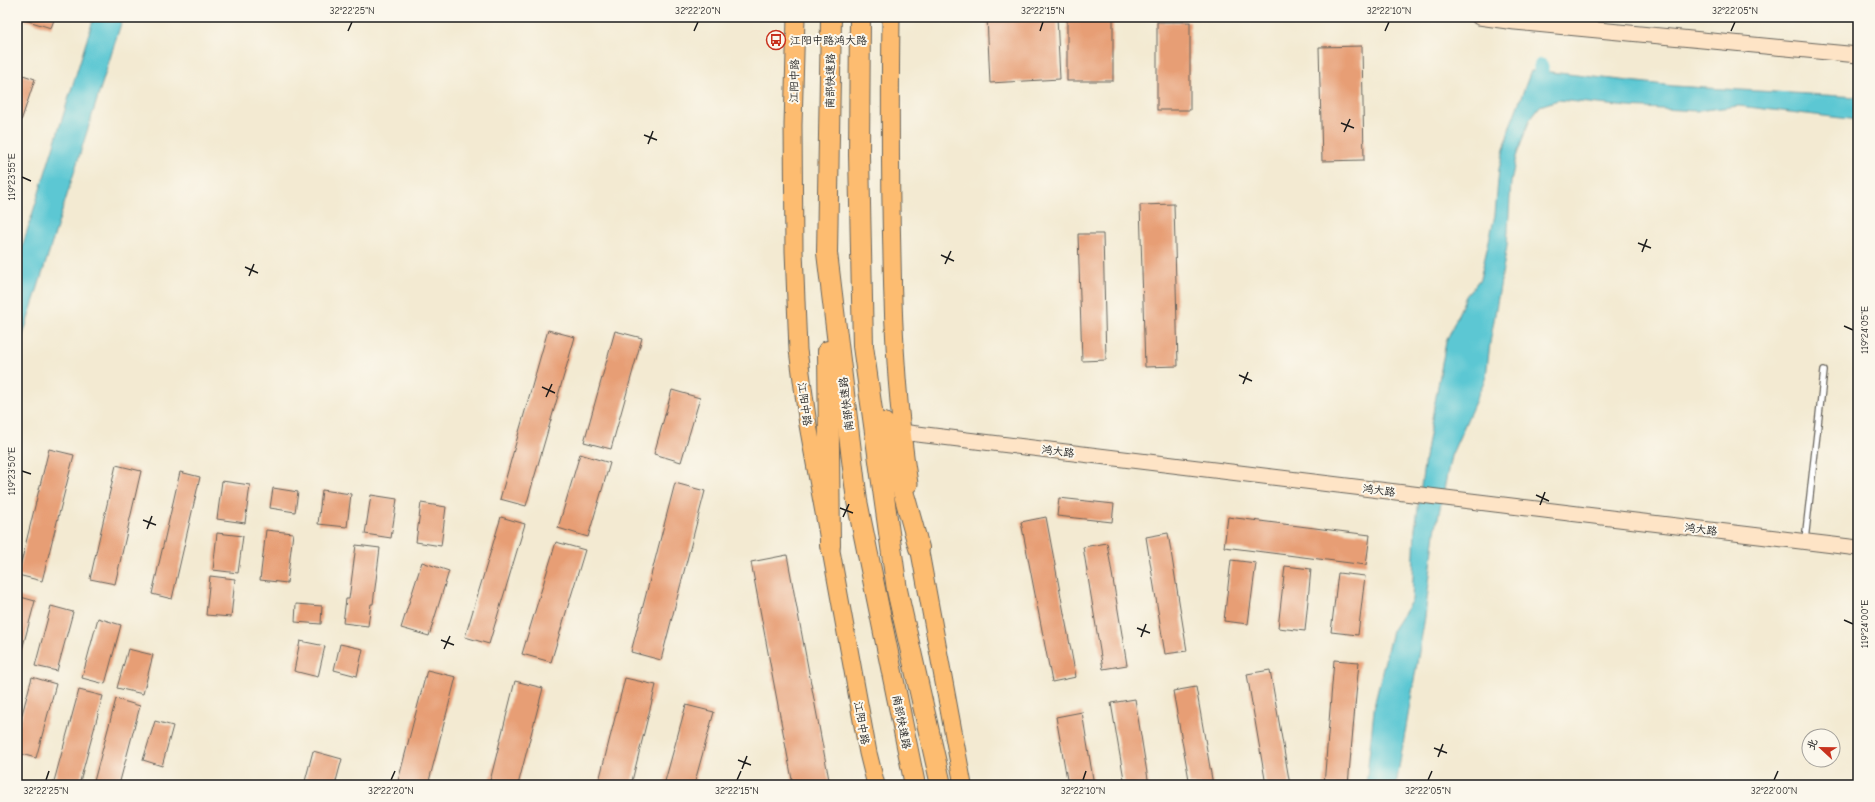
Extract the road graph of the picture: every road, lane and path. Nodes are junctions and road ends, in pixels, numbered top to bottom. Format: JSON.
{"nodes":[{"id":1,"x":796,"y":17,"type":"edge"},
{"id":2,"x":831,"y":17,"type":"edge"},
{"id":3,"x":860,"y":17,"type":"edge"},
{"id":4,"x":892,"y":17,"type":"edge"},
{"id":5,"x":1480,"y":17,"type":"edge"},
{"id":6,"x":1858,"y":55,"type":"edge"},
{"id":7,"x":827,"y":253,"type":"junction"},
{"id":8,"x":863,"y":346,"type":"junction"},
{"id":9,"x":1824,"y":371,"type":"dead end"},
{"id":10,"x":900,"y":432,"type":"junction"},
{"id":11,"x":1805,"y":542,"type":"junction"},
{"id":12,"x":830,"y":546,"type":"junction"},
{"id":13,"x":919,"y":548,"type":"junction"},
{"id":14,"x":1858,"y":548,"type":"edge"},
{"id":15,"x":876,"y":785,"type":"edge"},
{"id":16,"x":914,"y":785,"type":"edge"},
{"id":17,"x":941,"y":785,"type":"edge"},
{"id":18,"x":963,"y":785,"type":"edge"}],
"edges":[{"from":1,"to":12,"type":"main road","name":"江阳中路"},
{"from":2,"to":7,"type":"highway","name":"南部快速路"},
{"from":3,"to":8,"type":"highway","name":"南部快速路"},
{"from":4,"to":10,"type":"main road"},
{"from":5,"to":6,"type":"street"},
{"from":7,"to":12,"type":"highway"},
{"from":7,"to":16,"type":"highway","name":"南部快速路"},
{"from":8,"to":13,"type":"highway"},
{"from":8,"to":17,"type":"highway","name":"南部快速路"},
{"from":9,"to":11,"type":"lane"},
{"from":10,"to":11,"type":"street","name":"鸿大路"},
{"from":10,"to":13,"type":"main road"},
{"from":11,"to":14,"type":"street","name":"鸿大路"},
{"from":12,"to":15,"type":"main road","name":"江阳中路"},
{"from":13,"to":18,"type":"main road"}]}
